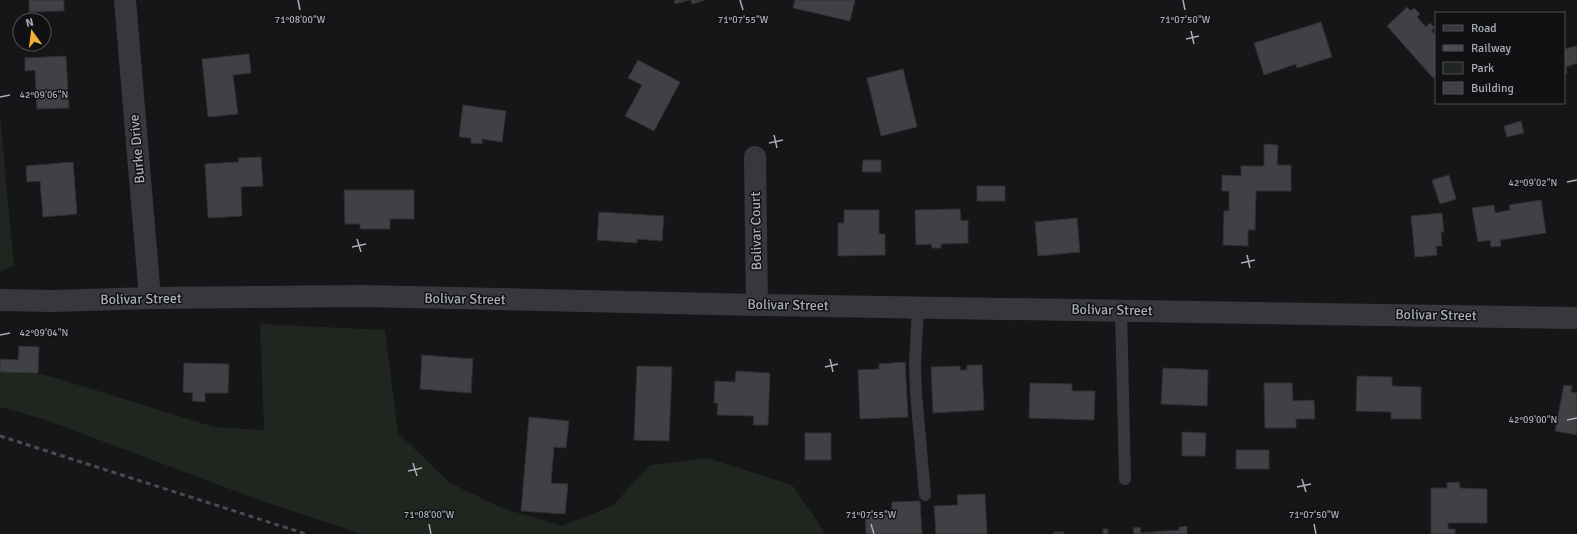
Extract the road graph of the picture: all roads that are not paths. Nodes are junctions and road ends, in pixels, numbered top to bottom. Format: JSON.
{"nodes":[{"id":1,"x":125,"y":0,"type":"edge"},
{"id":2,"x":755,"y":157,"type":"dead end"},
{"id":3,"x":150,"y":298,"type":"junction"},
{"id":4,"x":0,"y":300,"type":"edge"},
{"id":5,"x":757,"y":305,"type":"junction"},
{"id":6,"x":918,"y":307,"type":"junction"},
{"id":7,"x":1121,"y":310,"type":"junction"},
{"id":8,"x":1577,"y":318,"type":"edge"},
{"id":9,"x":1125,"y":479,"type":"dead end"},
{"id":10,"x":926,"y":495,"type":"dead end"}],
"edges":[{"from":1,"to":3,"type":"street","name":"Burke Drive"},
{"from":2,"to":5,"type":"street","name":"Bolivar Court"},
{"from":3,"to":4,"type":"street","name":"Bolivar Street"},
{"from":3,"to":5,"type":"street","name":"Bolivar Street"},
{"from":5,"to":6,"type":"street","name":"Bolivar Street"},
{"from":6,"to":7,"type":"street","name":"Bolivar Street"},
{"from":6,"to":10,"type":"lane"},
{"from":7,"to":8,"type":"street","name":"Bolivar Street"},
{"from":7,"to":9,"type":"lane"}]}
